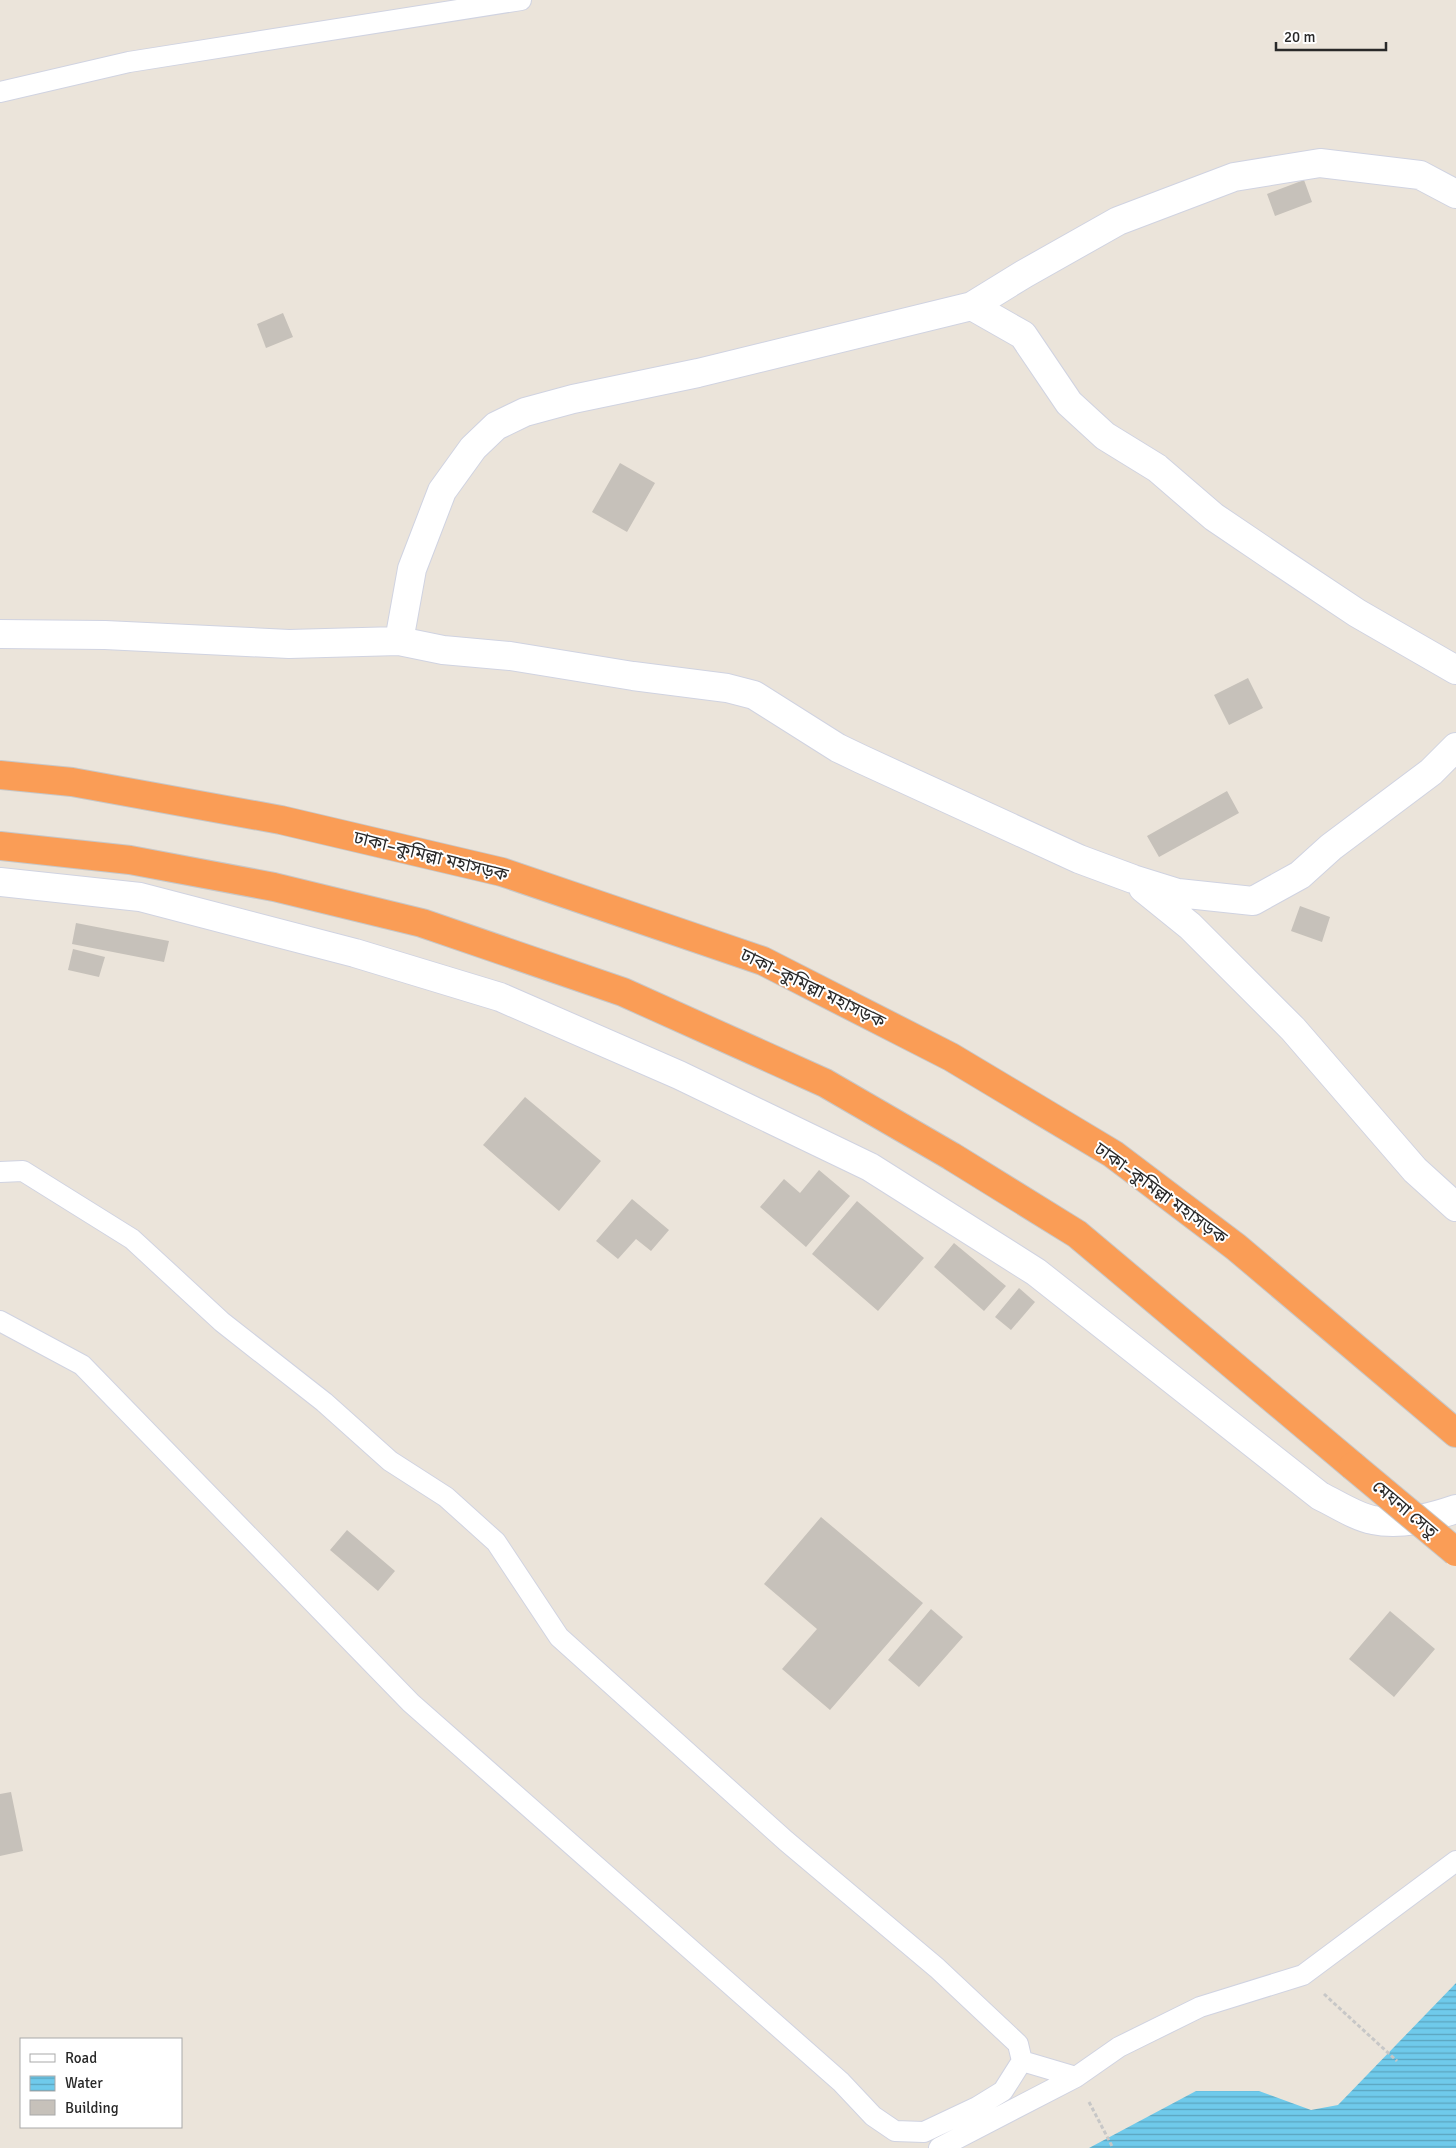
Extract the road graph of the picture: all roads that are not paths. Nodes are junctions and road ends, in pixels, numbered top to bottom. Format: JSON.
{"nodes":[{"id":1,"x":521,"y":0,"type":"edge"},
{"id":2,"x":0,"y":92,"type":"edge"},
{"id":3,"x":1456,"y":194,"type":"edge"},
{"id":4,"x":972,"y":306,"type":"junction"},
{"id":5,"x":0,"y":634,"type":"edge"},
{"id":6,"x":399,"y":640,"type":"junction"},
{"id":7,"x":1456,"y":670,"type":"edge"},
{"id":8,"x":1456,"y":747,"type":"edge"},
{"id":9,"x":0,"y":775,"type":"edge"},
{"id":10,"x":0,"y":846,"type":"edge"},
{"id":11,"x":1133,"y":879,"type":"junction"},
{"id":12,"x":0,"y":882,"type":"edge"},
{"id":13,"x":0,"y":1172,"type":"edge"},
{"id":14,"x":1456,"y":1207,"type":"edge"},
{"id":15,"x":0,"y":1321,"type":"edge"},
{"id":16,"x":1456,"y":1433,"type":"edge"},
{"id":17,"x":1456,"y":1509,"type":"edge"},
{"id":18,"x":1456,"y":1552,"type":"edge"},
{"id":19,"x":1456,"y":1861,"type":"edge"},
{"id":20,"x":1022,"y":2061,"type":"junction"},
{"id":21,"x":1076,"y":2077,"type":"junction"},
{"id":22,"x":940,"y":2148,"type":"edge"}],
"edges":[{"from":1,"to":2,"type":"lane"},
{"from":3,"to":4,"type":"street"},
{"from":4,"to":6,"type":"street"},
{"from":4,"to":7,"type":"street"},
{"from":5,"to":6,"type":"street"},
{"from":6,"to":11,"type":"street"},
{"from":8,"to":11,"type":"street"},
{"from":9,"to":16,"type":"highway","name":"ঢাকা–কুমিল্লা মহাসড়ক"},
{"from":10,"to":18,"type":"highway","name":"মেঘনা সেতু","bridge":true},
{"from":11,"to":14,"type":"street"},
{"from":12,"to":17,"type":"street"},
{"from":13,"to":20,"type":"lane"},
{"from":15,"to":20,"type":"lane"},
{"from":19,"to":21,"type":"lane"},
{"from":20,"to":21,"type":"lane"},
{"from":21,"to":22,"type":"lane"}]}
